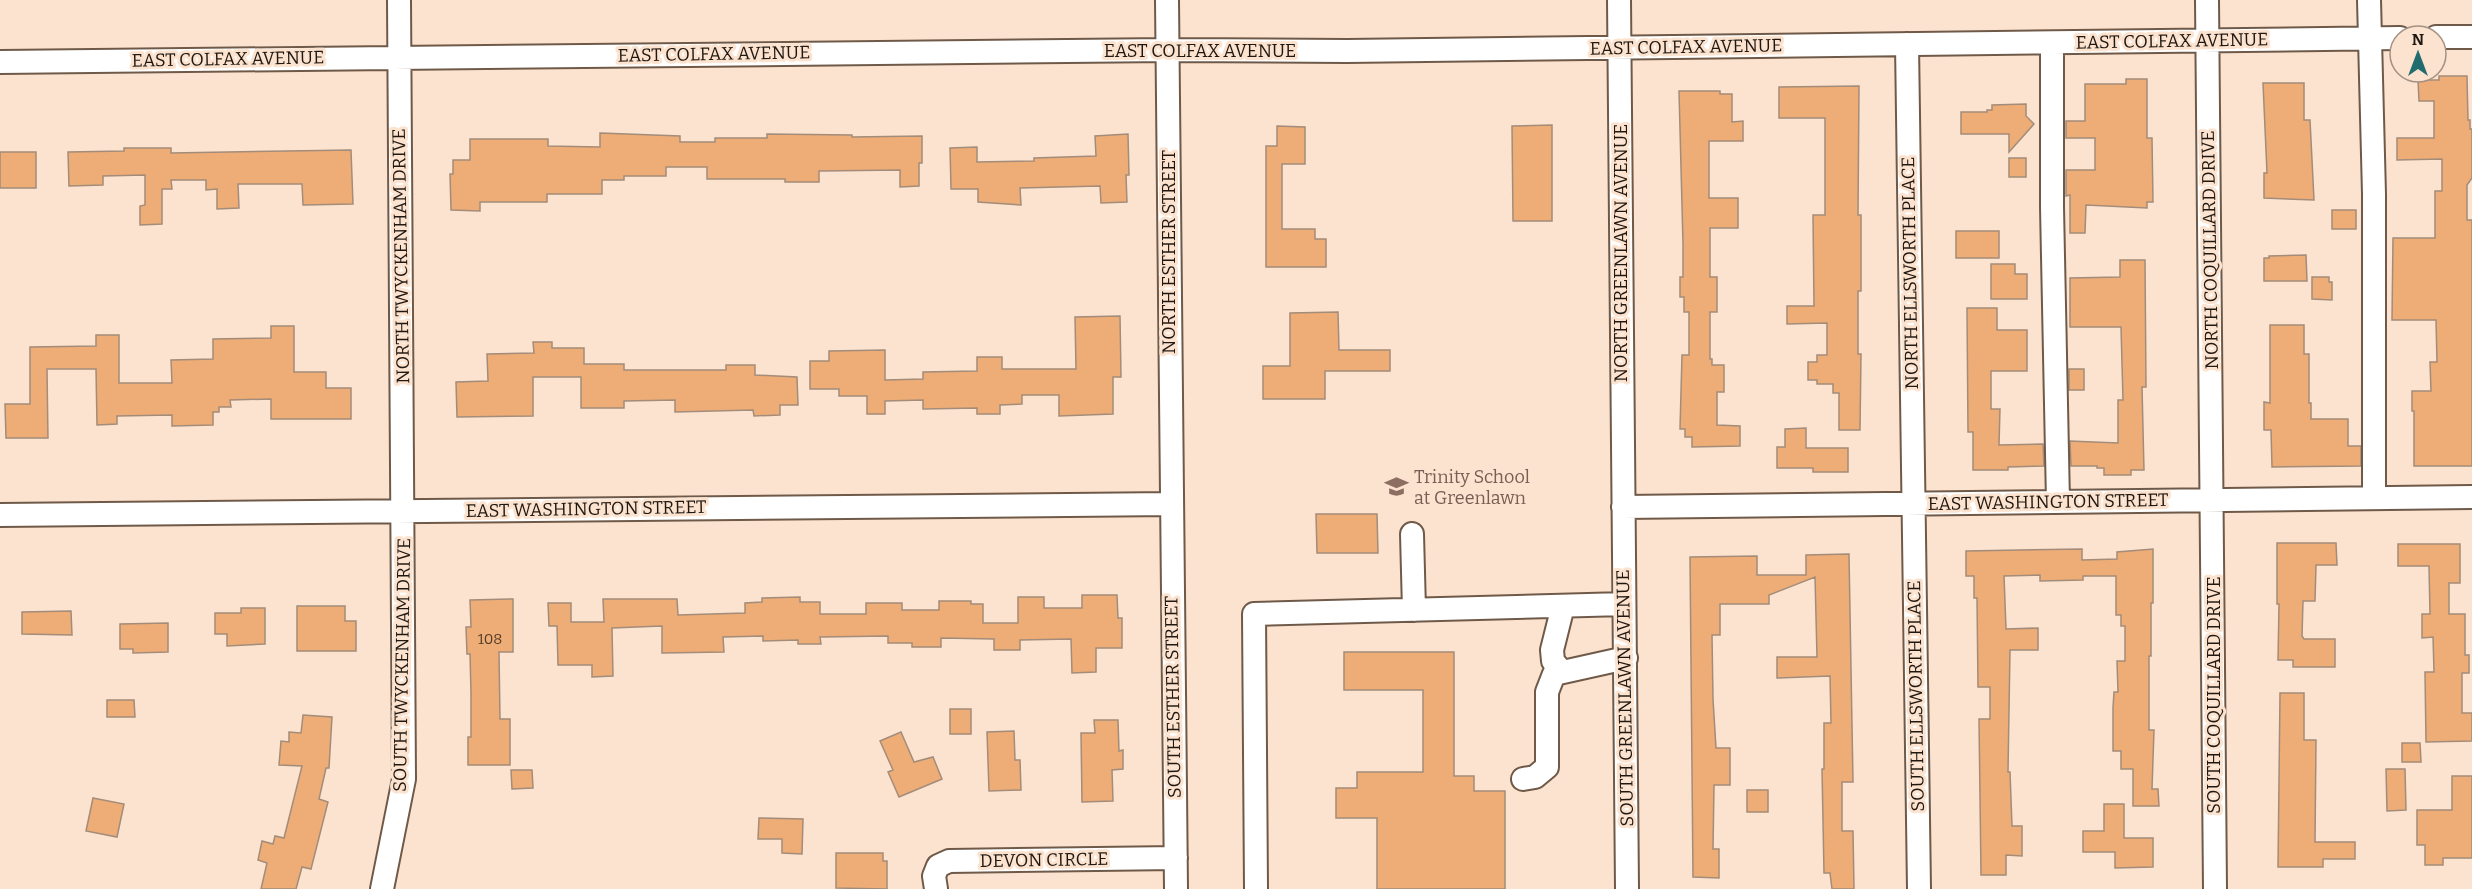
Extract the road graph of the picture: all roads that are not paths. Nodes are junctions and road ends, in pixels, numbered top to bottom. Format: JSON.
{"nodes":[{"id":1,"x":399,"y":0,"type":"edge"},
{"id":2,"x":1167,"y":0,"type":"edge"},
{"id":3,"x":1619,"y":0,"type":"edge"},
{"id":4,"x":2207,"y":0,"type":"edge"},
{"id":5,"x":2369,"y":0,"type":"edge"},
{"id":6,"x":2448,"y":37,"type":"edge"},
{"id":7,"x":2472,"y":37,"type":"edge"},
{"id":8,"x":2388,"y":38,"type":"edge"},
{"id":9,"x":2370,"y":39,"type":"junction"},
{"id":10,"x":2208,"y":40,"type":"junction"},
{"id":11,"x":2052,"y":42,"type":"junction"},
{"id":12,"x":1907,"y":44,"type":"junction"},
{"id":13,"x":1620,"y":48,"type":"junction"},
{"id":14,"x":1168,"y":50,"type":"junction"},
{"id":15,"x":400,"y":58,"type":"junction"},
{"id":16,"x":0,"y":62,"type":"edge"},
{"id":17,"x":2374,"y":497,"type":"junction"},
{"id":18,"x":2472,"y":497,"type":"edge"},
{"id":19,"x":2212,"y":500,"type":"junction"},
{"id":20,"x":2058,"y":502,"type":"junction"},
{"id":21,"x":1913,"y":503,"type":"junction"},
{"id":22,"x":1171,"y":504,"type":"junction"},
{"id":23,"x":1623,"y":507,"type":"junction"},
{"id":24,"x":404,"y":511,"type":"junction"},
{"id":25,"x":0,"y":515,"type":"edge"},
{"id":26,"x":1412,"y":534,"type":"dead end"},
{"id":27,"x":1624,"y":604,"type":"junction"},
{"id":28,"x":1563,"y":606,"type":"junction"},
{"id":29,"x":1414,"y":610,"type":"junction"},
{"id":30,"x":1626,"y":658,"type":"junction"},
{"id":31,"x":1562,"y":672,"type":"junction"},
{"id":32,"x":1523,"y":779,"type":"dead end"},
{"id":33,"x":1176,"y":858,"type":"junction"},
{"id":34,"x":382,"y":889,"type":"edge"},
{"id":35,"x":936,"y":889,"type":"edge"},
{"id":36,"x":1176,"y":889,"type":"edge"},
{"id":37,"x":1256,"y":889,"type":"edge"},
{"id":38,"x":1627,"y":889,"type":"edge"},
{"id":39,"x":1918,"y":889,"type":"edge"},
{"id":40,"x":2215,"y":889,"type":"edge"}],
"edges":[{"from":1,"to":15,"type":"street","name":"NORTH TWYCKENHAM DRIVE"},
{"from":2,"to":14,"type":"street","name":"NORTH ESTHER STREET"},
{"from":3,"to":13,"type":"street","name":"NORTH GREENLAWN AVENUE"},
{"from":4,"to":10,"type":"street","name":"NORTH COQUILLARD DRIVE"},
{"from":5,"to":9,"type":"street"},
{"from":6,"to":7,"type":"street"},
{"from":8,"to":9,"type":"street","name":"EAST COLFAX AVENUE"},
{"from":9,"to":10,"type":"street","name":"EAST COLFAX AVENUE"},
{"from":9,"to":17,"type":"street"},
{"from":10,"to":11,"type":"street","name":"EAST COLFAX AVENUE"},
{"from":10,"to":19,"type":"street","name":"NORTH COQUILLARD DRIVE"},
{"from":11,"to":12,"type":"street","name":"EAST COLFAX AVENUE"},
{"from":11,"to":20,"type":"street"},
{"from":12,"to":13,"type":"street","name":"EAST COLFAX AVENUE"},
{"from":12,"to":21,"type":"street","name":"NORTH ELLSWORTH PLACE"},
{"from":13,"to":14,"type":"street","name":"EAST COLFAX AVENUE"},
{"from":13,"to":23,"type":"street","name":"NORTH GREENLAWN AVENUE"},
{"from":14,"to":15,"type":"street","name":"EAST COLFAX AVENUE"},
{"from":14,"to":22,"type":"street","name":"NORTH ESTHER STREET"},
{"from":15,"to":16,"type":"street","name":"EAST COLFAX AVENUE"},
{"from":15,"to":24,"type":"street","name":"NORTH TWYCKENHAM DRIVE"},
{"from":17,"to":18,"type":"street","name":"EAST WASHINGTON STREET"},
{"from":17,"to":19,"type":"street","name":"EAST WASHINGTON STREET"},
{"from":19,"to":20,"type":"street","name":"EAST WASHINGTON STREET"},
{"from":19,"to":40,"type":"street","name":"SOUTH COQUILLARD DRIVE"},
{"from":20,"to":21,"type":"street","name":"EAST WASHINGTON STREET"},
{"from":21,"to":23,"type":"street","name":"EAST WASHINGTON STREET"},
{"from":21,"to":39,"type":"street","name":"SOUTH ELLSWORTH PLACE"},
{"from":22,"to":24,"type":"street","name":"EAST WASHINGTON STREET"},
{"from":22,"to":33,"type":"street","name":"SOUTH ESTHER STREET"},
{"from":23,"to":27,"type":"street","name":"SOUTH GREENLAWN AVENUE"},
{"from":24,"to":25,"type":"street","name":"EAST WASHINGTON STREET"},
{"from":24,"to":34,"type":"street","name":"SOUTH TWYCKENHAM DRIVE"},
{"from":26,"to":29,"type":"street"},
{"from":27,"to":28,"type":"street"},
{"from":27,"to":30,"type":"street","name":"SOUTH GREENLAWN AVENUE"},
{"from":28,"to":29,"type":"street"},
{"from":28,"to":31,"type":"street"},
{"from":29,"to":37,"type":"street"},
{"from":30,"to":31,"type":"street"},
{"from":30,"to":38,"type":"street","name":"SOUTH GREENLAWN AVENUE"},
{"from":31,"to":32,"type":"street"},
{"from":33,"to":35,"type":"street","name":"DEVON CIRCLE"},
{"from":33,"to":36,"type":"street","name":"SOUTH ESTHER STREET"}]}
